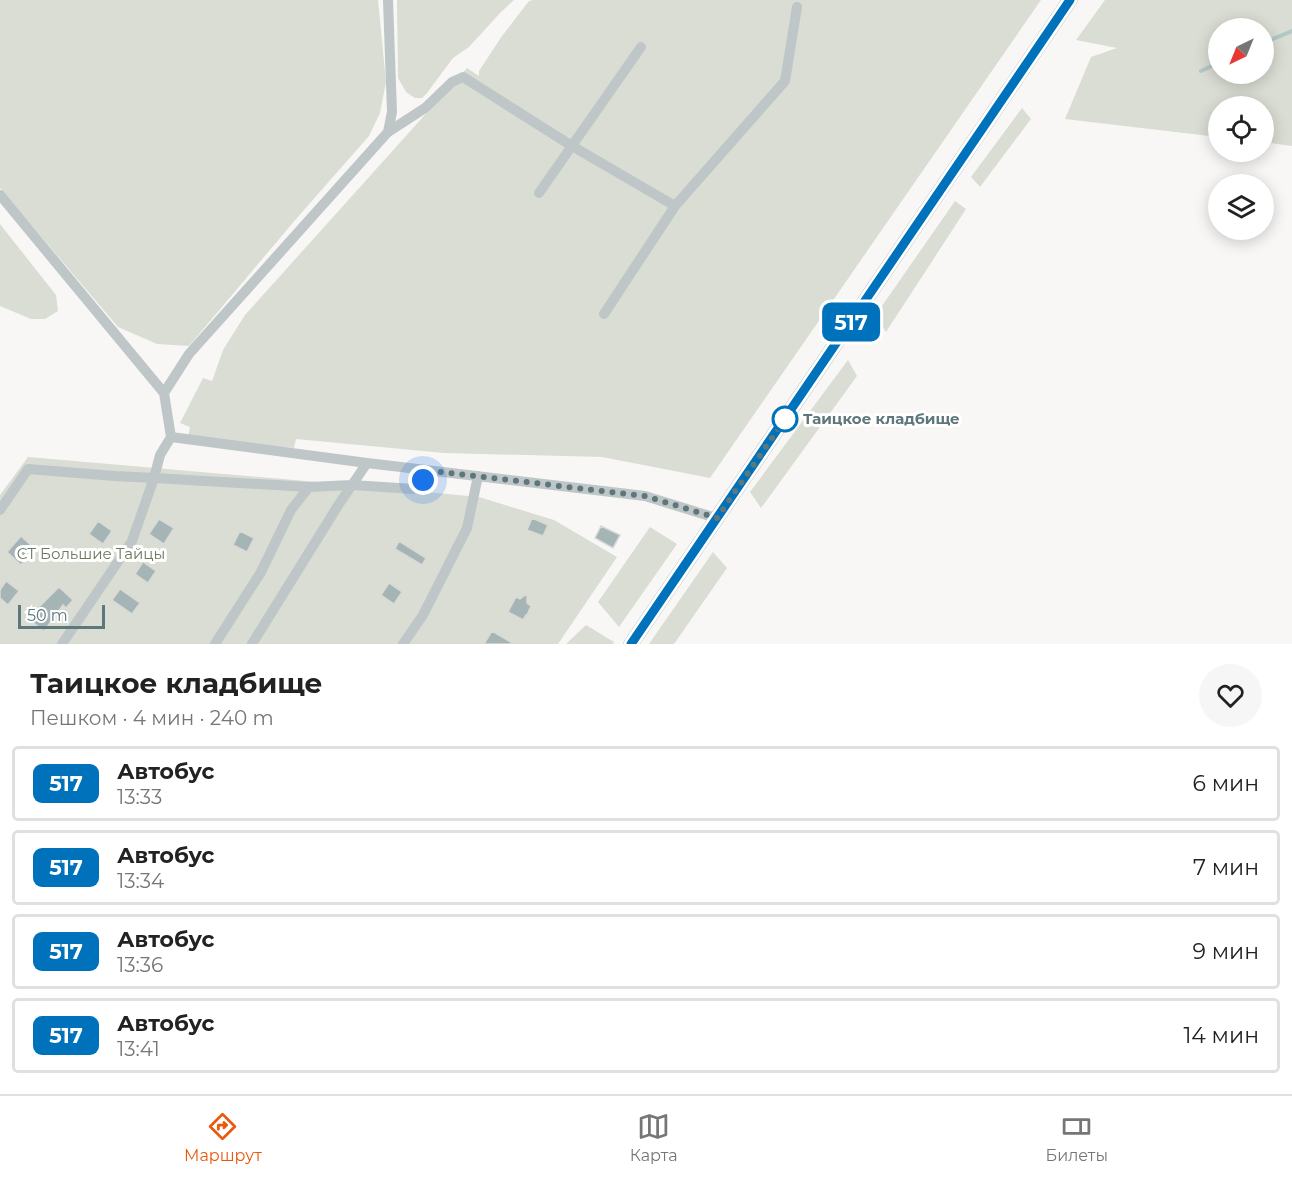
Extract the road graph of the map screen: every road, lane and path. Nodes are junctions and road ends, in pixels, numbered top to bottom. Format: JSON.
{"nodes":[{"id":1,"x":388,"y":0,"type":"edge"},
{"id":2,"x":1070,"y":0,"type":"edge"},
{"id":3,"x":797,"y":7,"type":"dead end"},
{"id":4,"x":641,"y":47,"type":"dead end"},
{"id":5,"x":388,"y":132,"type":"junction"},
{"id":6,"x":572,"y":146,"type":"junction"},
{"id":7,"x":539,"y":193,"type":"dead end"},
{"id":8,"x":0,"y":195,"type":"edge"},
{"id":9,"x":675,"y":207,"type":"junction"},
{"id":10,"x":604,"y":315,"type":"dead end"},
{"id":11,"x":164,"y":393,"type":"junction"},
{"id":12,"x":171,"y":437,"type":"junction"},
{"id":13,"x":367,"y":463,"type":"junction"},
{"id":14,"x":432,"y":471,"type":"junction"},
{"id":15,"x":478,"y":476,"type":"junction"},
{"id":16,"x":154,"y":478,"type":"junction"},
{"id":17,"x":352,"y":485,"type":"junction"},
{"id":18,"x":309,"y":487,"type":"junction"},
{"id":19,"x":0,"y":510,"type":"edge"},
{"id":20,"x":717,"y":518,"type":"junction"},
{"id":21,"x":62,"y":644,"type":"edge"},
{"id":22,"x":215,"y":644,"type":"edge"},
{"id":23,"x":252,"y":644,"type":"edge"},
{"id":24,"x":403,"y":644,"type":"edge"},
{"id":25,"x":631,"y":644,"type":"edge"}],
"edges":[{"from":1,"to":5,"type":"street"},
{"from":2,"to":20,"type":"main road"},
{"from":3,"to":9,"type":"street"},
{"from":4,"to":6,"type":"street"},
{"from":5,"to":6,"type":"street"},
{"from":5,"to":11,"type":"street"},
{"from":6,"to":7,"type":"street"},
{"from":6,"to":9,"type":"street"},
{"from":8,"to":11,"type":"street"},
{"from":9,"to":10,"type":"street"},
{"from":11,"to":12,"type":"street"},
{"from":12,"to":13,"type":"street"},
{"from":12,"to":16,"type":"street"},
{"from":13,"to":14,"type":"street"},
{"from":13,"to":17,"type":"street"},
{"from":14,"to":15,"type":"street"},
{"from":14,"to":17,"type":"street"},
{"from":15,"to":20,"type":"street"},
{"from":15,"to":24,"type":"street"},
{"from":16,"to":18,"type":"street"},
{"from":16,"to":19,"type":"street"},
{"from":16,"to":21,"type":"street"},
{"from":17,"to":18,"type":"street"},
{"from":17,"to":23,"type":"street"},
{"from":18,"to":22,"type":"street"},
{"from":20,"to":25,"type":"main road"}]}
